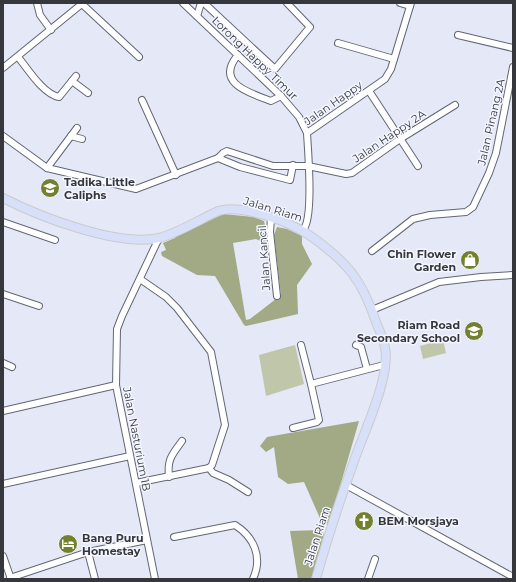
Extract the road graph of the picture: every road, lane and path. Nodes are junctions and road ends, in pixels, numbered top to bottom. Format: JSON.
{"nodes":[{"id":1,"x":37,"y":3,"type":"edge"},
{"id":2,"x":82,"y":3,"type":"edge"},
{"id":3,"x":182,"y":3,"type":"edge"},
{"id":4,"x":201,"y":3,"type":"edge"},
{"id":5,"x":204,"y":3,"type":"edge"},
{"id":6,"x":288,"y":3,"type":"edge"},
{"id":7,"x":400,"y":3,"type":"edge"},
{"id":8,"x":410,"y":4,"type":"edge"},
{"id":9,"x":197,"y":16,"type":"junction"},
{"id":10,"x":51,"y":30,"type":"junction"},
{"id":11,"x":458,"y":34,"type":"dead end"},
{"id":12,"x":338,"y":43,"type":"dead end"},
{"id":13,"x":513,"y":48,"type":"edge"},
{"id":14,"x":238,"y":55,"type":"junction"},
{"id":15,"x":18,"y":57,"type":"junction"},
{"id":16,"x":139,"y":57,"type":"dead end"},
{"id":17,"x":394,"y":59,"type":"junction"},
{"id":18,"x":513,"y":67,"type":"edge"},
{"id":19,"x":3,"y":68,"type":"edge"},
{"id":20,"x":369,"y":91,"type":"junction"},
{"id":21,"x":88,"y":93,"type":"dead end"},
{"id":22,"x":511,"y":93,"type":"edge"},
{"id":23,"x":281,"y":96,"type":"junction"},
{"id":24,"x":142,"y":100,"type":"dead end"},
{"id":25,"x":455,"y":105,"type":"dead end"},
{"id":26,"x":77,"y":128,"type":"dead end"},
{"id":27,"x":307,"y":133,"type":"junction"},
{"id":28,"x":3,"y":136,"type":"edge"},
{"id":29,"x":71,"y":136,"type":"junction"},
{"id":30,"x":82,"y":139,"type":"dead end"},
{"id":31,"x":400,"y":139,"type":"junction"},
{"id":32,"x":217,"y":159,"type":"junction"},
{"id":33,"x":293,"y":165,"type":"junction"},
{"id":34,"x":308,"y":166,"type":"junction"},
{"id":35,"x":418,"y":166,"type":"dead end"},
{"id":36,"x":47,"y":168,"type":"junction"},
{"id":37,"x":176,"y":175,"type":"junction"},
{"id":38,"x":3,"y":199,"type":"edge"},
{"id":39,"x":271,"y":218,"type":"junction"},
{"id":40,"x":3,"y":222,"type":"edge"},
{"id":41,"x":303,"y":230,"type":"junction"},
{"id":42,"x":159,"y":238,"type":"junction"},
{"id":43,"x":55,"y":240,"type":"dead end"},
{"id":44,"x":372,"y":251,"type":"dead end"},
{"id":45,"x":513,"y":275,"type":"edge"},
{"id":46,"x":140,"y":279,"type":"junction"},
{"id":47,"x":3,"y":294,"type":"edge"},
{"id":48,"x":277,"y":296,"type":"dead end"},
{"id":49,"x":39,"y":306,"type":"dead end"},
{"id":50,"x":372,"y":310,"type":"junction"},
{"id":51,"x":301,"y":345,"type":"dead end"},
{"id":52,"x":356,"y":345,"type":"dead end"},
{"id":53,"x":3,"y":363,"type":"edge"},
{"id":54,"x":384,"y":365,"type":"junction"},
{"id":55,"x":12,"y":367,"type":"dead end"},
{"id":56,"x":366,"y":369,"type":"junction"},
{"id":57,"x":311,"y":384,"type":"junction"},
{"id":58,"x":116,"y":385,"type":"junction"},
{"id":59,"x":3,"y":411,"type":"edge"},
{"id":60,"x":293,"y":428,"type":"dead end"},
{"id":61,"x":182,"y":441,"type":"dead end"},
{"id":62,"x":130,"y":456,"type":"junction"},
{"id":63,"x":209,"y":468,"type":"junction"},
{"id":64,"x":169,"y":477,"type":"junction"},
{"id":65,"x":3,"y":484,"type":"edge"},
{"id":66,"x":136,"y":484,"type":"junction"},
{"id":67,"x":346,"y":485,"type":"junction"},
{"id":68,"x":248,"y":492,"type":"dead end"},
{"id":69,"x":174,"y":537,"type":"dead end"},
{"id":70,"x":147,"y":540,"type":"junction"},
{"id":71,"x":88,"y":552,"type":"junction"},
{"id":72,"x":3,"y":556,"type":"edge"},
{"id":73,"x":375,"y":560,"type":"dead end"},
{"id":74,"x":10,"y":578,"type":"edge"},
{"id":75,"x":513,"y":578,"type":"edge"},
{"id":76,"x":95,"y":579,"type":"edge"},
{"id":77,"x":155,"y":579,"type":"edge"},
{"id":78,"x":253,"y":579,"type":"edge"},
{"id":79,"x":316,"y":579,"type":"edge"},
{"id":80,"x":368,"y":579,"type":"edge"}],
"edges":[{"from":1,"to":10,"type":"street"},
{"from":2,"to":10,"type":"street"},
{"from":2,"to":16,"type":"street"},
{"from":3,"to":9,"type":"street","name":"Lorong Happy Timur"},
{"from":4,"to":9,"type":"street"},
{"from":5,"to":6,"type":"street"},
{"from":7,"to":8,"type":"street"},
{"from":8,"to":17,"type":"street","name":"Jalan Happy"},
{"from":9,"to":14,"type":"street","name":"Lorong Happy Timur"},
{"from":10,"to":15,"type":"street"},
{"from":11,"to":13,"type":"street"},
{"from":12,"to":17,"type":"street"},
{"from":14,"to":23,"type":"street","name":"Lorong Happy Timur"},
{"from":14,"to":23,"type":"street"},
{"from":15,"to":19,"type":"street"},
{"from":15,"to":21,"type":"street"},
{"from":17,"to":20,"type":"street","name":"Jalan Happy"},
{"from":18,"to":22,"type":"street","name":"Jalan Pinang 2A"},
{"from":20,"to":27,"type":"street","name":"Jalan Happy"},
{"from":20,"to":31,"type":"street"},
{"from":22,"to":44,"type":"street","name":"Jalan Pinang 2A"},
{"from":23,"to":27,"type":"street","name":"Lorong Happy Timur"},
{"from":24,"to":37,"type":"street"},
{"from":25,"to":31,"type":"street","name":"Jalan Happy 2A"},
{"from":26,"to":29,"type":"street"},
{"from":27,"to":34,"type":"street","name":"Jalan Happy"},
{"from":28,"to":36,"type":"street"},
{"from":29,"to":30,"type":"street"},
{"from":29,"to":36,"type":"street"},
{"from":31,"to":34,"type":"street","name":"Jalan Happy 2A"},
{"from":31,"to":35,"type":"street"},
{"from":32,"to":33,"type":"street","name":"Jalan Happy 2A"},
{"from":32,"to":33,"type":"street"},
{"from":32,"to":37,"type":"street"},
{"from":33,"to":34,"type":"street","name":"Jalan Happy 2A"},
{"from":34,"to":41,"type":"street","name":"Jalan Happy"},
{"from":36,"to":37,"type":"street"},
{"from":38,"to":42,"type":"main road","name":"Jalan Riam"},
{"from":39,"to":41,"type":"main road","name":"Jalan Riam"},
{"from":39,"to":42,"type":"main road","name":"Jalan Riam"},
{"from":39,"to":48,"type":"street","name":"Jalan Kancil"},
{"from":40,"to":43,"type":"street"},
{"from":41,"to":50,"type":"main road","name":"Jalan Riam"},
{"from":42,"to":46,"type":"street","name":"Jalan Nasturium 1B"},
{"from":45,"to":50,"type":"street"},
{"from":46,"to":58,"type":"street","name":"Jalan Nasturium 1B"},
{"from":46,"to":63,"type":"street"},
{"from":47,"to":49,"type":"street"},
{"from":50,"to":54,"type":"main road","name":"Jalan Riam"},
{"from":51,"to":57,"type":"street"},
{"from":52,"to":56,"type":"street"},
{"from":53,"to":55,"type":"street"},
{"from":54,"to":56,"type":"street"},
{"from":54,"to":67,"type":"main road","name":"Jalan Riam"},
{"from":56,"to":57,"type":"street"},
{"from":57,"to":60,"type":"street"},
{"from":58,"to":59,"type":"street"},
{"from":58,"to":62,"type":"street","name":"Jalan Nasturium 1B"},
{"from":61,"to":64,"type":"street"},
{"from":62,"to":65,"type":"street"},
{"from":62,"to":66,"type":"street","name":"Jalan Nasturium 1B"},
{"from":63,"to":64,"type":"street"},
{"from":63,"to":68,"type":"street"},
{"from":64,"to":66,"type":"street"},
{"from":66,"to":70,"type":"street","name":"Jalan Nasturium 1B"},
{"from":67,"to":75,"type":"street"},
{"from":67,"to":79,"type":"main road","name":"Jalan Riam"},
{"from":69,"to":78,"type":"street"},
{"from":70,"to":71,"type":"street"},
{"from":70,"to":77,"type":"street","name":"Jalan Nasturium 1B"},
{"from":71,"to":74,"type":"street"},
{"from":71,"to":76,"type":"street"},
{"from":72,"to":74,"type":"street"},
{"from":73,"to":80,"type":"street"}]}
